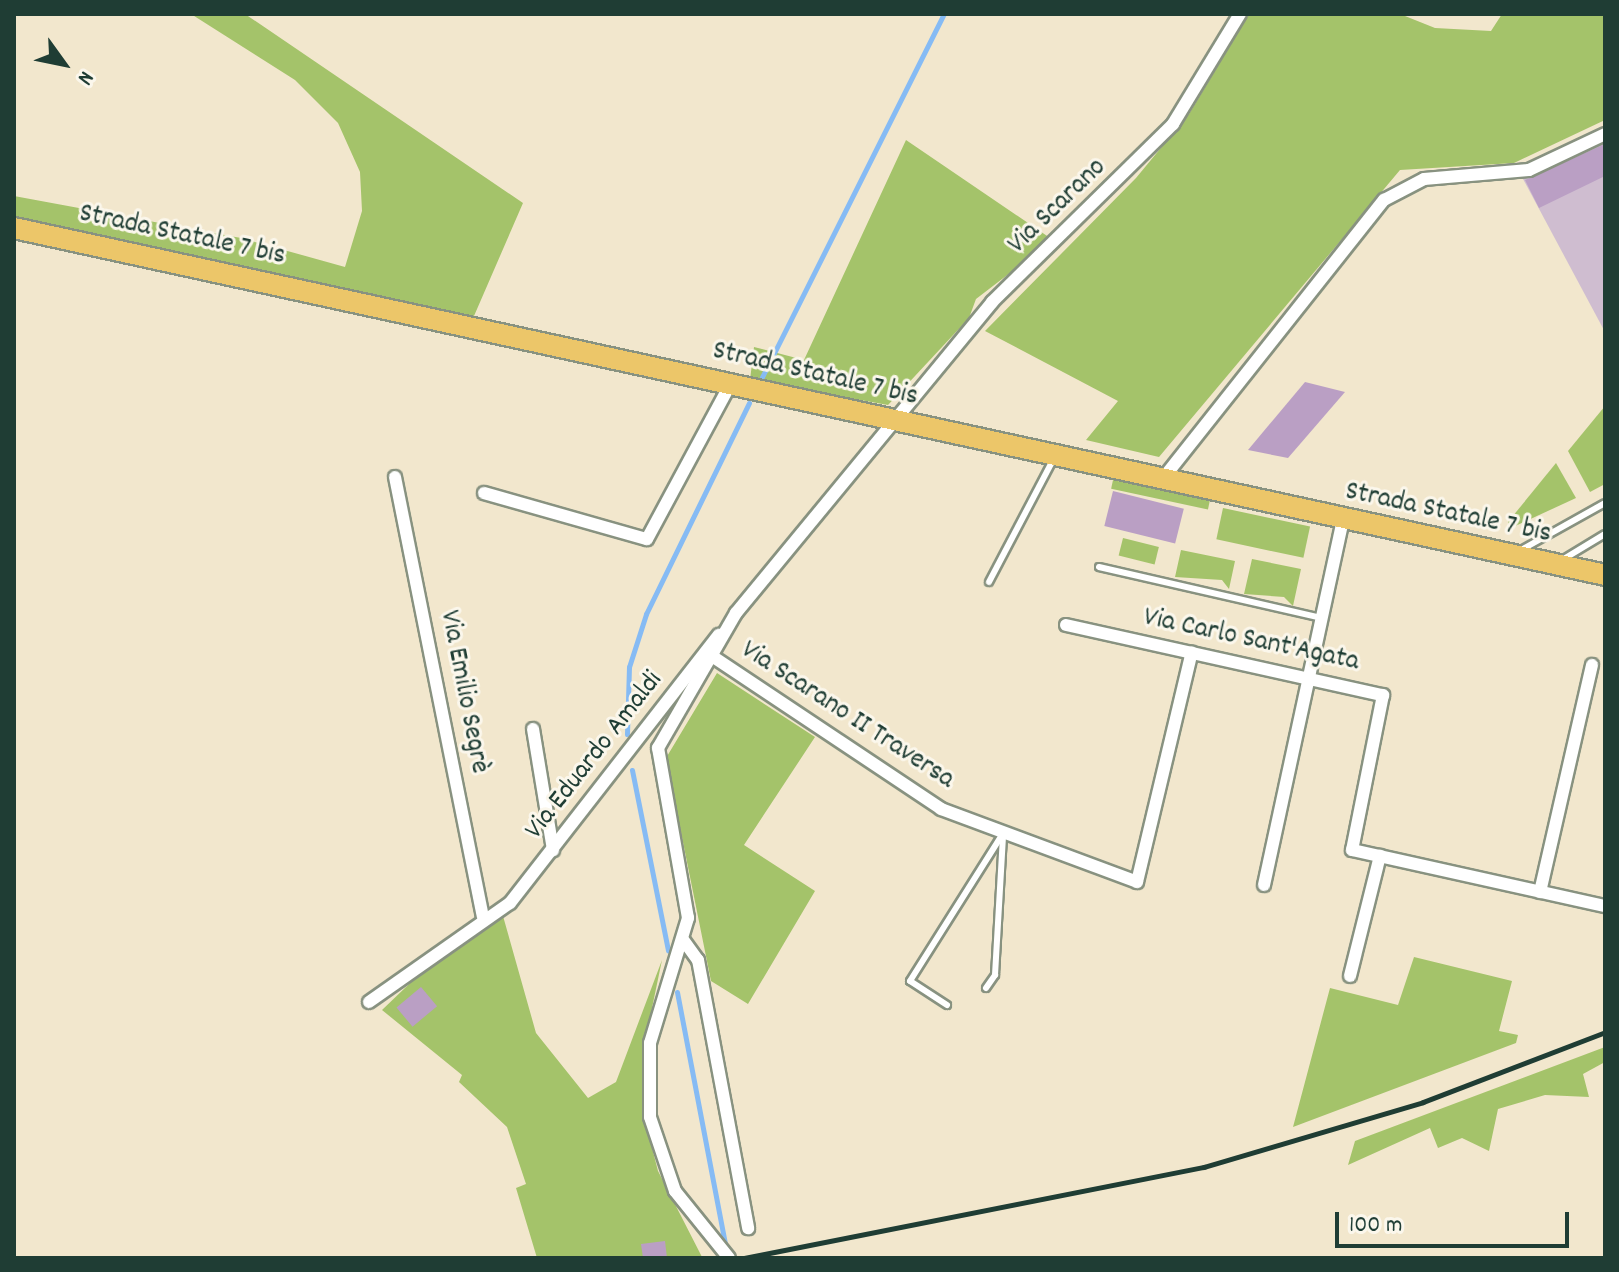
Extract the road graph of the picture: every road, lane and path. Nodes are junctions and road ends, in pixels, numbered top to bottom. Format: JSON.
{"nodes":[{"id":1,"x":1240,"y":14,"type":"edge"},
{"id":2,"x":1605,"y":134,"type":"edge"},
{"id":3,"x":14,"y":228,"type":"edge"},
{"id":4,"x":730,"y":385,"type":"junction"},
{"id":5,"x":890,"y":420,"type":"junction"},
{"id":6,"x":1054,"y":457,"type":"junction"},
{"id":7,"x":395,"y":477,"type":"dead end"},
{"id":8,"x":1161,"y":481,"type":"junction"},
{"id":9,"x":484,"y":493,"type":"dead end"},
{"id":10,"x":1605,"y":503,"type":"edge"},
{"id":11,"x":1343,"y":521,"type":"junction"},
{"id":12,"x":1605,"y":534,"type":"edge"},
{"id":13,"x":1511,"y":555,"type":"junction"},
{"id":14,"x":1556,"y":564,"type":"junction"},
{"id":15,"x":1099,"y":567,"type":"dead end"},
{"id":16,"x":1605,"y":575,"type":"edge"},
{"id":17,"x":989,"y":582,"type":"dead end"},
{"id":18,"x":736,"y":613,"type":"junction"},
{"id":19,"x":1322,"y":618,"type":"junction"},
{"id":20,"x":1066,"y":625,"type":"dead end"},
{"id":21,"x":1192,"y":652,"type":"junction"},
{"id":22,"x":715,"y":658,"type":"junction"},
{"id":23,"x":1592,"y":665,"type":"dead end"},
{"id":24,"x":1309,"y":677,"type":"junction"},
{"id":25,"x":533,"y":729,"type":"dead end"},
{"id":26,"x":1004,"y":832,"type":"junction"},
{"id":27,"x":553,"y":850,"type":"junction"},
{"id":28,"x":1380,"y":856,"type":"junction"},
{"id":29,"x":1264,"y":885,"type":"dead end"},
{"id":30,"x":1540,"y":892,"type":"junction"},
{"id":31,"x":1605,"y":906,"type":"edge"},
{"id":32,"x":483,"y":916,"type":"junction"},
{"id":33,"x":684,"y":941,"type":"junction"},
{"id":34,"x":1350,"y":976,"type":"dead end"},
{"id":35,"x":986,"y":988,"type":"dead end"},
{"id":36,"x":369,"y":1002,"type":"dead end"},
{"id":37,"x":947,"y":1005,"type":"dead end"},
{"id":38,"x":748,"y":1228,"type":"dead end"},
{"id":39,"x":729,"y":1258,"type":"edge"}],
"edges":[{"from":1,"to":5,"type":"street","name":"Via Scarano"},
{"from":2,"to":8,"type":"street"},
{"from":3,"to":4,"type":"main road","name":"Strada Statale 7 bis"},
{"from":4,"to":5,"type":"main road","name":"Strada Statale 7 bis"},
{"from":4,"to":9,"type":"street"},
{"from":5,"to":6,"type":"main road","name":"Strada Statale 7 bis"},
{"from":5,"to":18,"type":"street","name":"Via Scarano"},
{"from":6,"to":8,"type":"main road","name":"Strada Statale 7 bis"},
{"from":6,"to":17,"type":"lane"},
{"from":7,"to":32,"type":"street","name":"Via Emilio Segrè"},
{"from":8,"to":11,"type":"main road","name":"Strada Statale 7 bis"},
{"from":10,"to":13,"type":"lane"},
{"from":11,"to":13,"type":"main road","name":"Strada Statale 7 bis"},
{"from":11,"to":19,"type":"street"},
{"from":12,"to":14,"type":"lane"},
{"from":13,"to":14,"type":"main road","name":"Strada Statale 7 bis"},
{"from":14,"to":16,"type":"main road","name":"Strada Statale 7 bis"},
{"from":15,"to":19,"type":"lane"},
{"from":18,"to":22,"type":"street"},
{"from":18,"to":27,"type":"street","name":"Via Eduardo Amaldi"},
{"from":19,"to":24,"type":"street"},
{"from":20,"to":21,"type":"street","name":"Via Carlo Sant'Agata"},
{"from":21,"to":24,"type":"street","name":"Via Carlo Sant'Agata"},
{"from":21,"to":26,"type":"street","name":"Via Scarano II Traversa"},
{"from":22,"to":26,"type":"street","name":"Via Scarano II Traversa"},
{"from":22,"to":33,"type":"street"},
{"from":23,"to":30,"type":"street"},
{"from":24,"to":28,"type":"street","name":"Via Carlo Sant'Agata"},
{"from":24,"to":29,"type":"street"},
{"from":25,"to":27,"type":"street"},
{"from":26,"to":35,"type":"lane"},
{"from":26,"to":37,"type":"lane"},
{"from":27,"to":32,"type":"street","name":"Via Eduardo Amaldi"},
{"from":28,"to":30,"type":"street","name":"Via Carlo Sant'Agata"},
{"from":28,"to":34,"type":"street"},
{"from":30,"to":31,"type":"street","name":"Via Carlo Sant'Agata"},
{"from":32,"to":36,"type":"street","name":"Via Eduardo Amaldi"},
{"from":33,"to":38,"type":"street"},
{"from":33,"to":39,"type":"street"}]}
